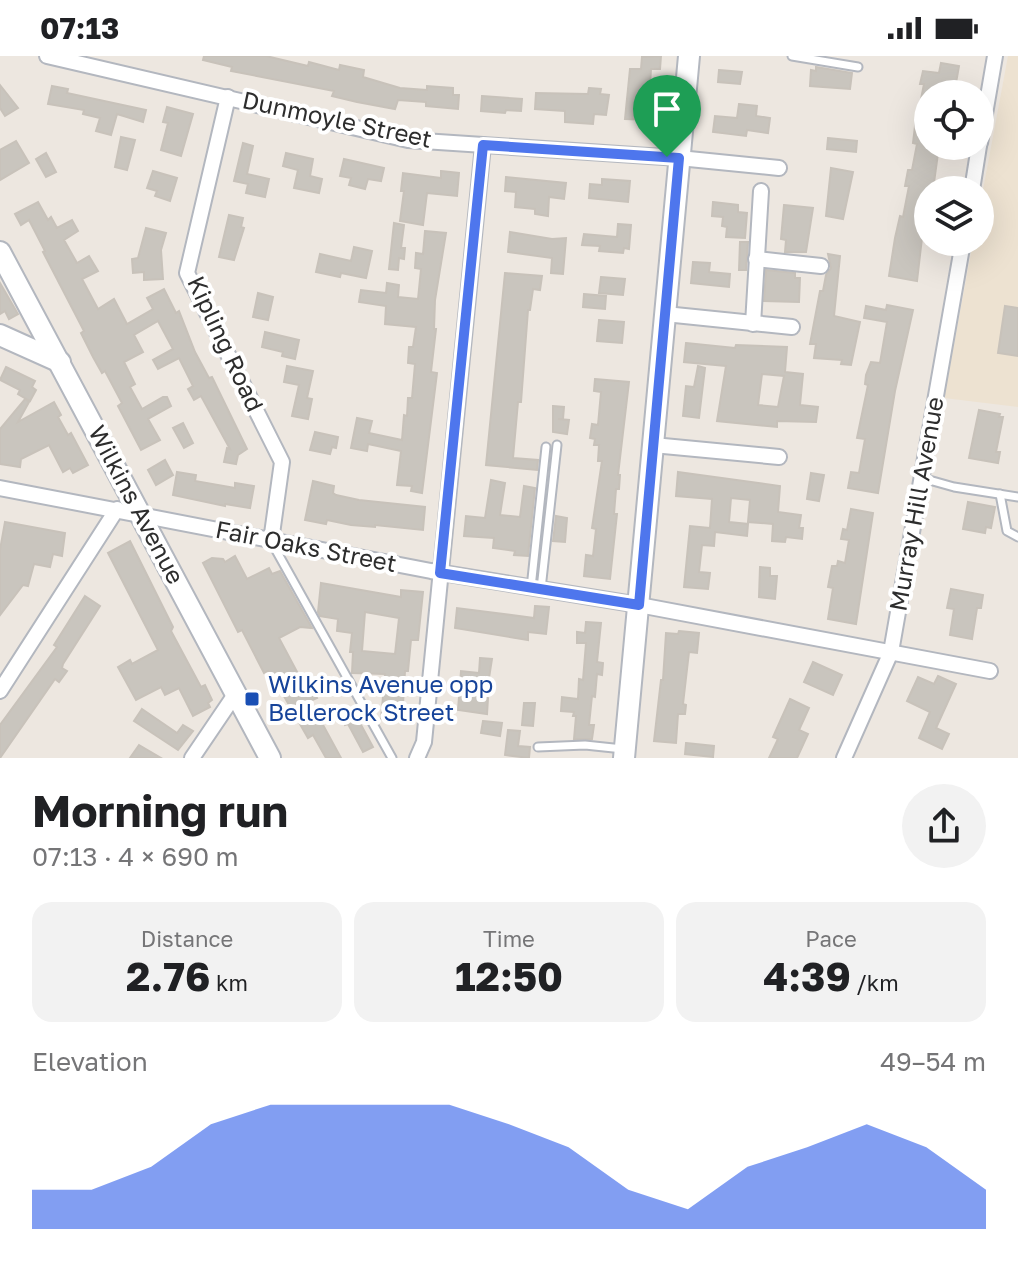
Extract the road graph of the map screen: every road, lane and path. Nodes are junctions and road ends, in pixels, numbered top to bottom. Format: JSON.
{"nodes":[{"id":1,"x":47,"y":56,"type":"edge"},
{"id":2,"x":689,"y":56,"type":"edge"},
{"id":3,"x":792,"y":56,"type":"edge"},
{"id":4,"x":995,"y":56,"type":"edge"},
{"id":5,"x":858,"y":67,"type":"dead end"},
{"id":6,"x":991,"y":80,"type":"edge"},
{"id":7,"x":228,"y":97,"type":"junction"},
{"id":8,"x":483,"y":145,"type":"junction"},
{"id":9,"x":679,"y":158,"type":"junction"},
{"id":10,"x":779,"y":168,"type":"dead end"},
{"id":11,"x":761,"y":191,"type":"dead end"},
{"id":12,"x":0,"y":252,"type":"edge"},
{"id":13,"x":961,"y":256,"type":"edge"},
{"id":14,"x":756,"y":259,"type":"junction"},
{"id":15,"x":821,"y":266,"type":"dead end"},
{"id":16,"x":665,"y":314,"type":"junction"},
{"id":17,"x":753,"y":324,"type":"junction"},
{"id":18,"x":792,"y":327,"type":"dead end"},
{"id":19,"x":0,"y":335,"type":"edge"},
{"id":20,"x":60,"y":362,"type":"junction"},
{"id":21,"x":557,"y":445,"type":"dead end"},
{"id":22,"x":653,"y":445,"type":"junction"},
{"id":23,"x":546,"y":447,"type":"dead end"},
{"id":24,"x":779,"y":457,"type":"dead end"},
{"id":25,"x":922,"y":478,"type":"junction"},
{"id":26,"x":0,"y":488,"type":"edge"},
{"id":27,"x":1000,"y":494,"type":"junction"},
{"id":28,"x":1018,"y":497,"type":"edge"},
{"id":29,"x":117,"y":509,"type":"junction"},
{"id":30,"x":141,"y":516,"type":"junction"},
{"id":31,"x":1018,"y":537,"type":"edge"},
{"id":32,"x":271,"y":541,"type":"junction"},
{"id":33,"x":440,"y":573,"type":"junction"},
{"id":34,"x":536,"y":589,"type":"junction"},
{"id":35,"x":639,"y":605,"type":"junction"},
{"id":36,"x":891,"y":652,"type":"junction"},
{"id":37,"x":990,"y":671,"type":"dead end"},
{"id":38,"x":0,"y":691,"type":"edge"},
{"id":39,"x":236,"y":693,"type":"junction"},
{"id":40,"x":538,"y":747,"type":"dead end"},
{"id":41,"x":625,"y":754,"type":"edge"},
{"id":42,"x":192,"y":758,"type":"edge"},
{"id":43,"x":270,"y":758,"type":"edge"},
{"id":44,"x":392,"y":758,"type":"edge"},
{"id":45,"x":417,"y":758,"type":"edge"},
{"id":46,"x":844,"y":758,"type":"edge"}],
"edges":[{"from":1,"to":7,"type":"street","name":"Dunmoyle Street"},
{"from":2,"to":9,"type":"street"},
{"from":3,"to":5,"type":"lane"},
{"from":4,"to":6,"type":"street"},
{"from":7,"to":8,"type":"street","name":"Dunmoyle Street"},
{"from":7,"to":32,"type":"street","name":"Kipling Road"},
{"from":8,"to":9,"type":"street","name":"Dunmoyle Street"},
{"from":8,"to":33,"type":"street"},
{"from":9,"to":10,"type":"street","name":"Dunmoyle Street"},
{"from":9,"to":16,"type":"street"},
{"from":11,"to":14,"type":"street"},
{"from":12,"to":20,"type":"street","name":"Wilkins Avenue"},
{"from":13,"to":25,"type":"street","name":"Murray Hill Avenue"},
{"from":14,"to":15,"type":"street"},
{"from":14,"to":17,"type":"street"},
{"from":16,"to":17,"type":"street"},
{"from":16,"to":22,"type":"street"},
{"from":17,"to":18,"type":"street"},
{"from":19,"to":20,"type":"street"},
{"from":20,"to":30,"type":"street","name":"Wilkins Avenue"},
{"from":21,"to":34,"type":"lane"},
{"from":22,"to":24,"type":"street"},
{"from":22,"to":35,"type":"street"},
{"from":23,"to":34,"type":"lane"},
{"from":25,"to":27,"type":"lane"},
{"from":25,"to":36,"type":"street","name":"Murray Hill Avenue"},
{"from":26,"to":29,"type":"street","name":"Fair Oaks Street"},
{"from":27,"to":28,"type":"lane"},
{"from":27,"to":31,"type":"lane"},
{"from":29,"to":30,"type":"street","name":"Fair Oaks Street"},
{"from":29,"to":38,"type":"street"},
{"from":30,"to":32,"type":"street","name":"Fair Oaks Street"},
{"from":30,"to":39,"type":"street","name":"Wilkins Avenue"},
{"from":32,"to":33,"type":"street","name":"Fair Oaks Street"},
{"from":32,"to":44,"type":"lane"},
{"from":33,"to":34,"type":"street","name":"Fair Oaks Street"},
{"from":33,"to":45,"type":"street"},
{"from":34,"to":35,"type":"street","name":"Fair Oaks Street"},
{"from":35,"to":36,"type":"street","name":"Fair Oaks Street"},
{"from":35,"to":41,"type":"street"},
{"from":36,"to":37,"type":"street","name":"Fair Oaks Street"},
{"from":36,"to":46,"type":"street","name":"Murray Hill Avenue"},
{"from":39,"to":42,"type":"street"},
{"from":39,"to":43,"type":"street","name":"Wilkins Avenue"},
{"from":40,"to":41,"type":"lane"}]}
